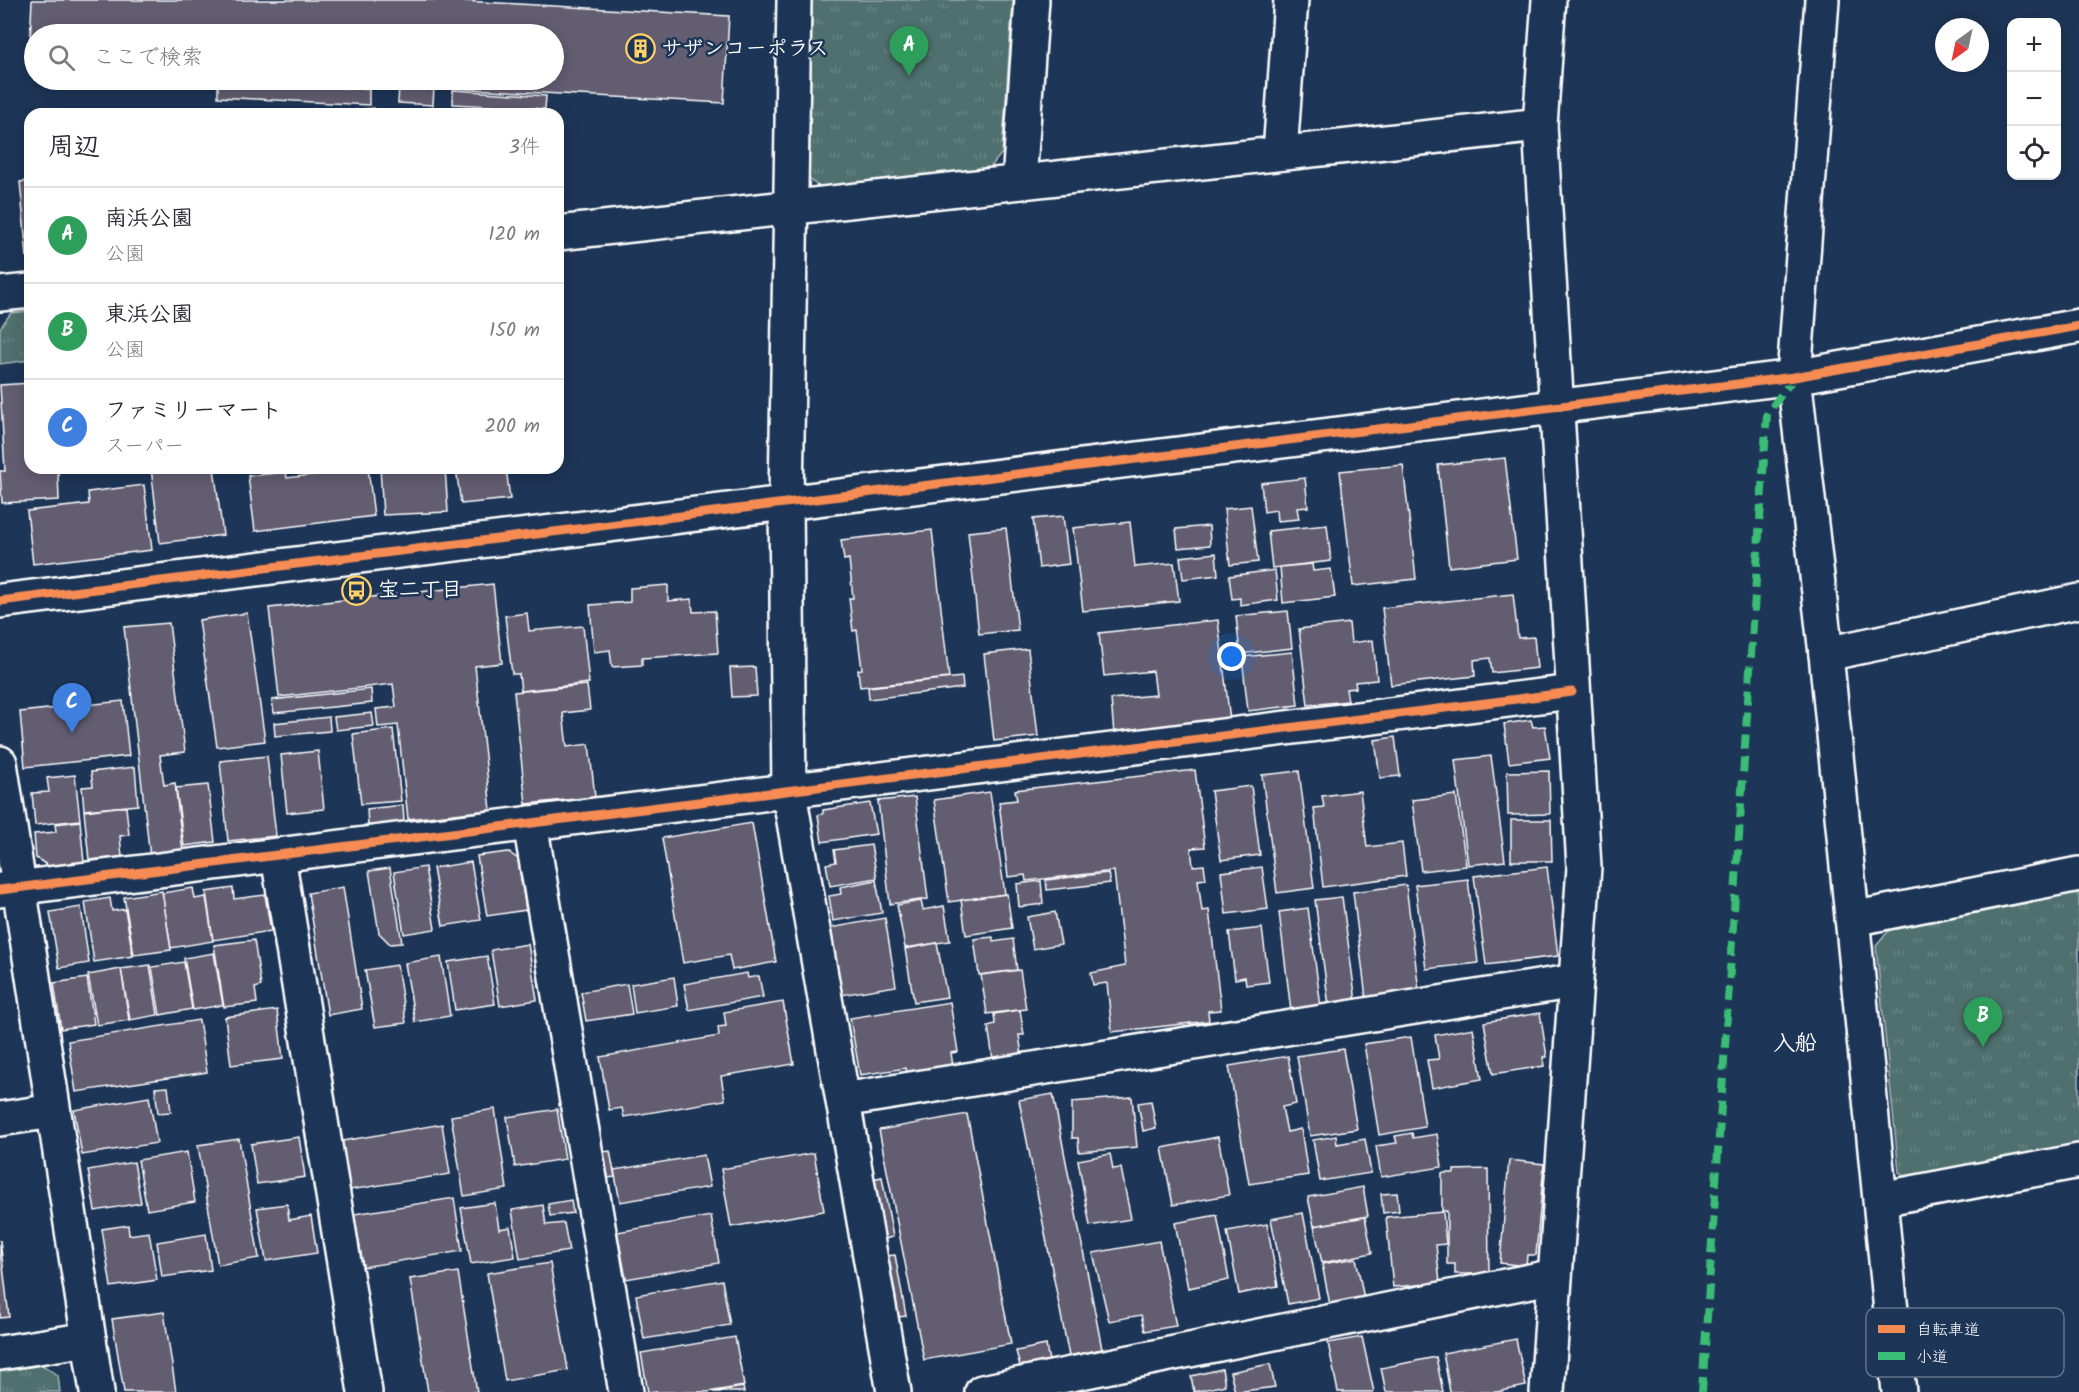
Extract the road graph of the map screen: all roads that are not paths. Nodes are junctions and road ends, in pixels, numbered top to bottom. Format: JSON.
{"nodes":[{"id":1,"x":794,"y":0,"type":"edge"},
{"id":2,"x":1032,"y":0,"type":"edge"},
{"id":3,"x":1291,"y":0,"type":"edge"},
{"id":4,"x":1548,"y":0,"type":"edge"},
{"id":5,"x":1822,"y":0,"type":"edge"},
{"id":6,"x":1540,"y":125,"type":"junction"},
{"id":7,"x":1280,"y":153,"type":"junction"},
{"id":8,"x":1019,"y":182,"type":"junction"},
{"id":9,"x":790,"y":207,"type":"junction"},
{"id":10,"x":564,"y":232,"type":"edge"},
{"id":11,"x":24,"y":292,"type":"edge"},
{"id":12,"x":0,"y":294,"type":"edge"},
{"id":13,"x":2079,"y":326,"type":"edge"},
{"id":14,"x":1794,"y":377,"type":"junction"},
{"id":15,"x":1556,"y":407,"type":"junction"},
{"id":16,"x":786,"y":501,"type":"junction"},
{"id":17,"x":0,"y":601,"type":"edge"},
{"id":18,"x":2079,"y":601,"type":"edge"},
{"id":19,"x":1826,"y":654,"type":"junction"},
{"id":20,"x":1572,"y":693,"type":"junction"},
{"id":21,"x":0,"y":763,"type":"edge"},
{"id":22,"x":789,"y":793,"type":"junction"},
{"id":23,"x":530,"y":823,"type":"junction"},
{"id":24,"x":278,"y":856,"type":"junction"},
{"id":25,"x":2079,"y":874,"type":"edge"},
{"id":26,"x":9,"y":889,"type":"edge"},
{"id":27,"x":1852,"y":919,"type":"junction"},
{"id":28,"x":1575,"y":981,"type":"junction"},
{"id":29,"x":843,"y":1100,"type":"junction"},
{"id":30,"x":53,"y":1111,"type":"junction"},
{"id":31,"x":0,"y":1119,"type":"edge"},
{"id":32,"x":2079,"y":1161,"type":"edge"},
{"id":33,"x":1881,"y":1199,"type":"junction"},
{"id":34,"x":1556,"y":1276,"type":"junction"},
{"id":35,"x":1891,"y":1308,"type":"edge"},
{"id":36,"x":89,"y":1339,"type":"junction"},
{"id":37,"x":0,"y":1353,"type":"edge"},
{"id":38,"x":1898,"y":1377,"type":"edge"},
{"id":39,"x":97,"y":1392,"type":"edge"},
{"id":40,"x":365,"y":1392,"type":"edge"},
{"id":41,"x":626,"y":1392,"type":"edge"},
{"id":42,"x":894,"y":1392,"type":"edge"},
{"id":43,"x":982,"y":1392,"type":"edge"},
{"id":44,"x":1547,"y":1392,"type":"edge"},
{"id":45,"x":1899,"y":1392,"type":"edge"}],
"edges":[{"from":1,"to":9,"type":"street"},
{"from":2,"to":8,"type":"street"},
{"from":3,"to":7,"type":"street"},
{"from":4,"to":6,"type":"street"},
{"from":5,"to":14,"type":"street"},
{"from":6,"to":7,"type":"street"},
{"from":6,"to":15,"type":"street"},
{"from":7,"to":8,"type":"street"},
{"from":8,"to":9,"type":"street"},
{"from":9,"to":10,"type":"street"},
{"from":9,"to":16,"type":"street"},
{"from":11,"to":12,"type":"street"},
{"from":13,"to":14,"type":"street"},
{"from":14,"to":15,"type":"street"},
{"from":14,"to":19,"type":"street"},
{"from":15,"to":16,"type":"street"},
{"from":15,"to":20,"type":"street"},
{"from":16,"to":17,"type":"street"},
{"from":16,"to":22,"type":"street"},
{"from":18,"to":19,"type":"street"},
{"from":19,"to":27,"type":"street"},
{"from":20,"to":22,"type":"street"},
{"from":20,"to":28,"type":"street"},
{"from":21,"to":26,"type":"street"},
{"from":22,"to":23,"type":"street"},
{"from":22,"to":29,"type":"street"},
{"from":23,"to":24,"type":"street"},
{"from":23,"to":41,"type":"street"},
{"from":24,"to":26,"type":"street"},
{"from":24,"to":40,"type":"street"},
{"from":25,"to":27,"type":"street"},
{"from":26,"to":30,"type":"street"},
{"from":27,"to":33,"type":"street"},
{"from":28,"to":29,"type":"street"},
{"from":28,"to":34,"type":"street"},
{"from":29,"to":42,"type":"street"},
{"from":30,"to":31,"type":"street"},
{"from":30,"to":36,"type":"street"},
{"from":32,"to":33,"type":"street"},
{"from":33,"to":35,"type":"street"},
{"from":34,"to":43,"type":"street"},
{"from":34,"to":44,"type":"street"},
{"from":36,"to":37,"type":"street"},
{"from":36,"to":39,"type":"street"},
{"from":38,"to":45,"type":"street"}]}
